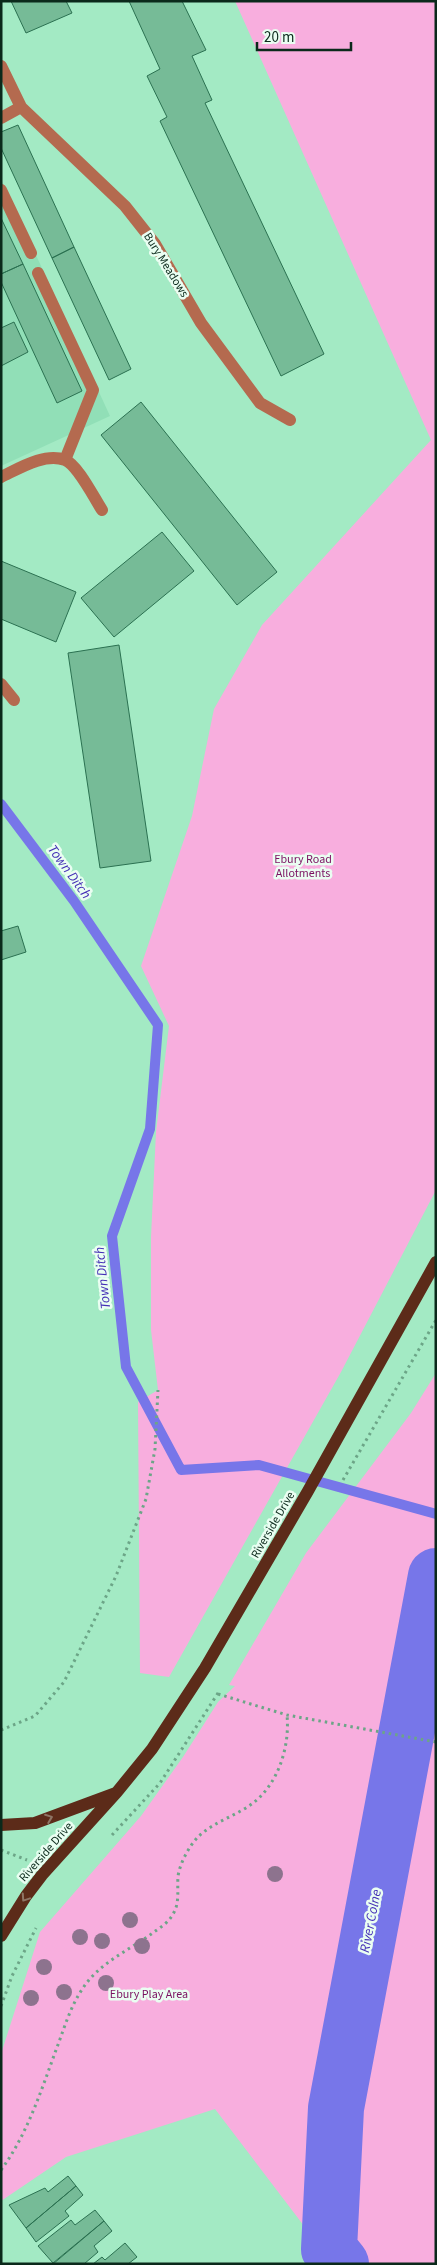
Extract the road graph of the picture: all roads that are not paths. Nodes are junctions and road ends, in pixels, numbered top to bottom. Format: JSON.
{"nodes":[{"id":1,"x":1,"y":66,"type":"edge"},
{"id":2,"x":21,"y":107,"type":"junction"},
{"id":3,"x":1,"y":118,"type":"edge"},
{"id":4,"x":1,"y":190,"type":"edge"},
{"id":5,"x":31,"y":252,"type":"dead end"},
{"id":6,"x":38,"y":273,"type":"dead end"},
{"id":7,"x":290,"y":420,"type":"dead end"},
{"id":8,"x":64,"y":460,"type":"junction"},
{"id":9,"x":1,"y":477,"type":"edge"},
{"id":10,"x":102,"y":510,"type":"dead end"},
{"id":11,"x":1,"y":684,"type":"edge"},
{"id":12,"x":14,"y":700,"type":"dead end"},
{"id":13,"x":436,"y":1262,"type":"edge"},
{"id":14,"x":118,"y":1792,"type":"junction"},
{"id":15,"x":1,"y":1825,"type":"edge"},
{"id":16,"x":1,"y":1936,"type":"edge"}],
"edges":[{"from":1,"to":2,"type":"street","name":"Bury Meadows"},
{"from":2,"to":3,"type":"street"},
{"from":2,"to":7,"type":"street","name":"Bury Meadows"},
{"from":4,"to":5,"type":"street"},
{"from":6,"to":8,"type":"street"},
{"from":8,"to":9,"type":"street"},
{"from":8,"to":10,"type":"street"},
{"from":11,"to":12,"type":"street"},
{"from":13,"to":14,"type":"main road","name":"Riverside Drive"},
{"from":15,"to":14,"type":"main road","name":"Riverside Drive","one_way":true},
{"from":14,"to":16,"type":"main road","name":"Riverside Drive","one_way":true}]}
